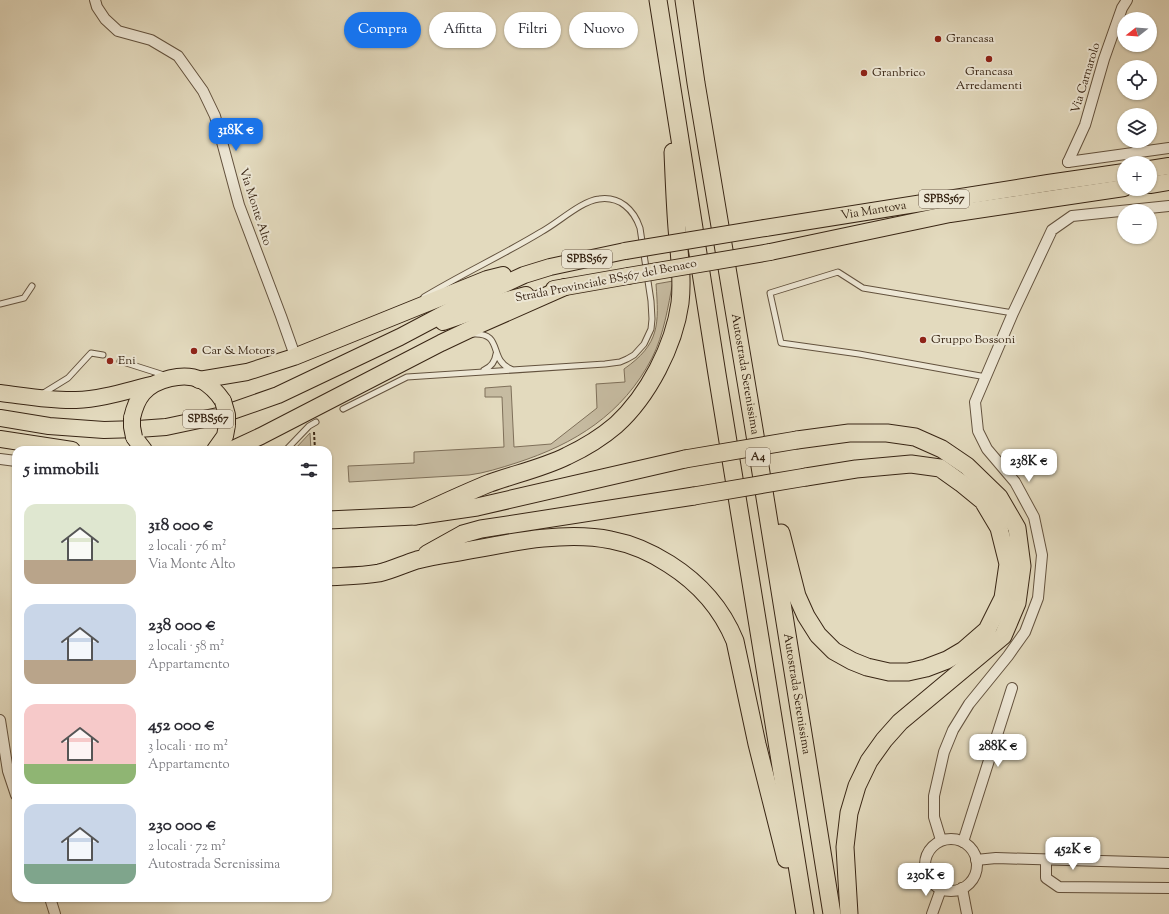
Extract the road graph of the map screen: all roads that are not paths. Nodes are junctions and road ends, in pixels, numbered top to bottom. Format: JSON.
{"nodes":[{"id":1,"x":95,"y":0,"type":"edge"},
{"id":2,"x":658,"y":0,"type":"edge"},
{"id":3,"x":684,"y":0,"type":"edge"},
{"id":4,"x":1126,"y":0,"type":"edge"},
{"id":5,"x":669,"y":72,"type":"junction"},
{"id":6,"x":1169,"y":148,"type":"edge"},
{"id":7,"x":1169,"y":166,"type":"edge"},
{"id":8,"x":1157,"y":168,"type":"edge"},
{"id":9,"x":1117,"y":173,"type":"edge"},
{"id":10,"x":1169,"y":182,"type":"edge"},
{"id":11,"x":1157,"y":184,"type":"edge"},
{"id":12,"x":1117,"y":189,"type":"edge"},
{"id":13,"x":1169,"y":206,"type":"edge"},
{"id":14,"x":765,"y":228,"type":"joint"},
{"id":15,"x":770,"y":252,"type":"joint"},
{"id":16,"x":550,"y":267,"type":"junction"},
{"id":17,"x":32,"y":286,"type":"dead end"},
{"id":18,"x":565,"y":287,"type":"junction"},
{"id":19,"x":0,"y":304,"type":"edge"},
{"id":20,"x":1013,"y":313,"type":"junction"},
{"id":21,"x":361,"y":331,"type":"junction"},
{"id":22,"x":400,"y":337,"type":"junction"},
{"id":23,"x":441,"y":343,"type":"junction"},
{"id":24,"x":496,"y":352,"type":"junction"},
{"id":25,"x":104,"y":355,"type":"dead end"},
{"id":26,"x":294,"y":357,"type":"junction"},
{"id":27,"x":120,"y":361,"type":"dead end"},
{"id":28,"x":518,"y":370,"type":"junction"},
{"id":29,"x":479,"y":372,"type":"junction"},
{"id":30,"x":986,"y":377,"type":"junction"},
{"id":31,"x":172,"y":378,"type":"junction"},
{"id":32,"x":199,"y":380,"type":"junction"},
{"id":33,"x":151,"y":385,"type":"junction"},
{"id":34,"x":0,"y":393,"type":"edge"},
{"id":35,"x":36,"y":397,"type":"junction"},
{"id":36,"x":343,"y":409,"type":"dead end"},
{"id":37,"x":0,"y":418,"type":"edge"},
{"id":38,"x":314,"y":422,"type":"road end"},
{"id":39,"x":754,"y":429,"type":"junction"},
{"id":40,"x":0,"y":438,"type":"edge"},
{"id":41,"x":139,"y":444,"type":"edge"},
{"id":42,"x":48,"y":446,"type":"edge"},
{"id":43,"x":218,"y":446,"type":"edge"},
{"id":44,"x":239,"y":446,"type":"edge"},
{"id":45,"x":290,"y":446,"type":"edge"},
{"id":46,"x":0,"y":459,"type":"edge"},
{"id":47,"x":12,"y":460,"type":"edge"},
{"id":48,"x":415,"y":516,"type":"junction"},
{"id":49,"x":332,"y":520,"type":"edge"},
{"id":50,"x":416,"y":560,"type":"junction"},
{"id":51,"x":332,"y":577,"type":"edge"},
{"id":52,"x":1012,"y":688,"type":"dead end"},
{"id":53,"x":0,"y":720,"type":"edge"},
{"id":54,"x":12,"y":783,"type":"edge"},
{"id":55,"x":941,"y":840,"type":"junction"},
{"id":56,"x":963,"y":842,"type":"junction"},
{"id":57,"x":976,"y":860,"type":"junction"},
{"id":58,"x":1046,"y":860,"type":"junction"},
{"id":59,"x":1169,"y":863,"type":"edge"},
{"id":60,"x":962,"y":888,"type":"junction"},
{"id":61,"x":1169,"y":888,"type":"edge"},
{"id":62,"x":941,"y":889,"type":"junction"},
{"id":63,"x":51,"y":902,"type":"edge"},
{"id":64,"x":55,"y":914,"type":"edge"},
{"id":65,"x":799,"y":914,"type":"edge"},
{"id":66,"x":805,"y":914,"type":"edge"},
{"id":67,"x":832,"y":914,"type":"edge"},
{"id":68,"x":849,"y":914,"type":"edge"},
{"id":69,"x":932,"y":914,"type":"edge"},
{"id":70,"x":967,"y":914,"type":"edge"}],
"edges":[{"from":1,"to":26,"type":"street","name":"Via Monte Alto"},
{"from":2,"to":5,"type":"highway","number":"A4"},
{"from":3,"to":39,"type":"highway","name":"Autostrada Serenissima","number":"A4"},
{"from":4,"to":6,"type":"street","name":"Via Carnarolo"},
{"from":5,"to":48,"type":"highway"},
{"from":5,"to":66,"type":"highway","number":"A4"},
{"from":7,"to":8,"type":"highway"},
{"from":9,"to":14,"type":"highway","name":"Via Mantova","number":"SPBS567"},
{"from":10,"to":11,"type":"highway"},
{"from":12,"to":15,"type":"highway","name":"Via Mantova","number":"SPBS567"},
{"from":13,"to":20,"type":"street"},
{"from":14,"to":16,"type":"highway","name":"Strada Provinciale BS567 del Benaco","number":"SPBS567","bridge":true},
{"from":15,"to":18,"type":"highway","name":"Strada Provinciale BS567 del Benaco","number":"SPBS567","bridge":true},
{"from":16,"to":21,"type":"highway"},
{"from":16,"to":22,"type":"highway","name":"Strada Provinciale BS567 del Benaco","number":"SPBS567"},
{"from":17,"to":19,"type":"lane"},
{"from":18,"to":22,"type":"highway","name":"Strada Provinciale BS567 del Benaco","number":"SPBS567"},
{"from":18,"to":23,"type":"highway"},
{"from":20,"to":30,"type":"street"},
{"from":20,"to":30,"type":"lane"},
{"from":21,"to":26,"type":"highway"},
{"from":21,"to":28,"type":"lane"},
{"from":22,"to":37,"type":"highway","name":"Strada Provinciale BS567 del Benaco","number":"SPBS567"},
{"from":23,"to":24,"type":"lane"},
{"from":23,"to":44,"type":"highway"},
{"from":24,"to":28,"type":"lane"},
{"from":24,"to":29,"type":"lane"},
{"from":25,"to":35,"type":"lane"},
{"from":26,"to":32,"type":"highway"},
{"from":27,"to":31,"type":"lane"},
{"from":28,"to":29,"type":"lane"},
{"from":29,"to":36,"type":"lane"},
{"from":30,"to":55,"type":"street"},
{"from":31,"to":32,"type":"highway"},
{"from":31,"to":33,"type":"highway"},
{"from":32,"to":43,"type":"highway","bridge":true},
{"from":33,"to":35,"type":"highway"},
{"from":33,"to":41,"type":"highway","bridge":true},
{"from":34,"to":35,"type":"highway"},
{"from":38,"to":45,"type":"lane"},
{"from":39,"to":50,"type":"highway","bridge":true},
{"from":39,"to":67,"type":"highway","name":"Autostrada Serenissima","number":"A4"},
{"from":40,"to":42,"type":"highway"},
{"from":46,"to":47,"type":"street"},
{"from":48,"to":49,"type":"highway"},
{"from":48,"to":68,"type":"highway","bridge":true},
{"from":50,"to":51,"type":"highway"},
{"from":50,"to":65,"type":"highway"},
{"from":52,"to":56,"type":"street"},
{"from":53,"to":54,"type":"street"},
{"from":55,"to":56,"type":"street"},
{"from":55,"to":62,"type":"street"},
{"from":56,"to":57,"type":"street"},
{"from":57,"to":58,"type":"street"},
{"from":57,"to":60,"type":"street"},
{"from":58,"to":59,"type":"street"},
{"from":58,"to":61,"type":"street"},
{"from":60,"to":62,"type":"street"},
{"from":60,"to":70,"type":"street"},
{"from":62,"to":69,"type":"street"},
{"from":63,"to":64,"type":"street"}]}
